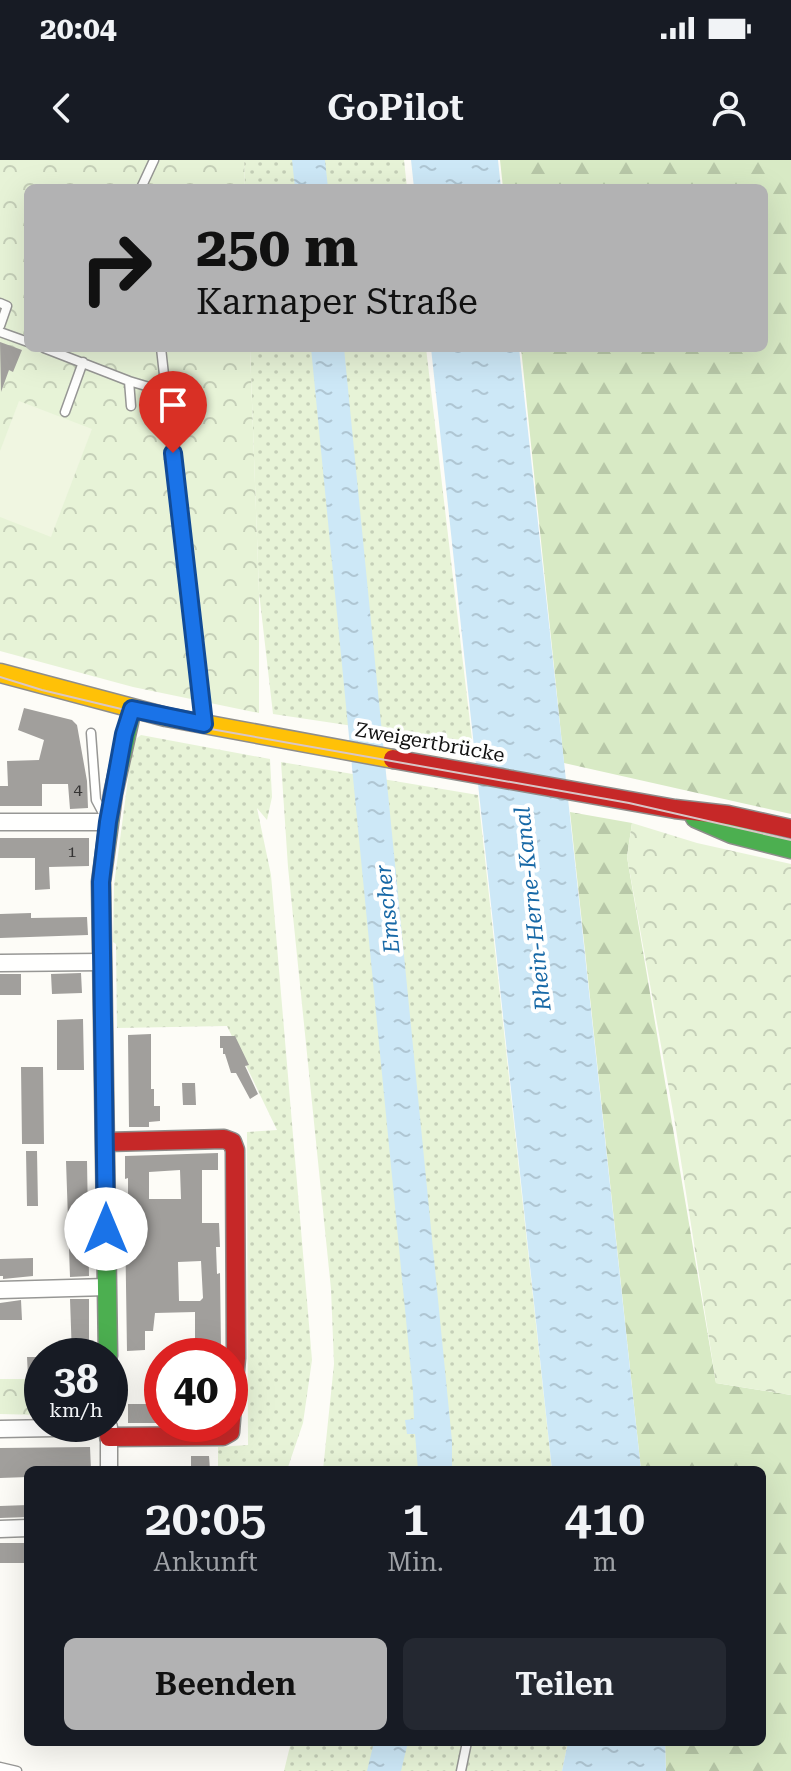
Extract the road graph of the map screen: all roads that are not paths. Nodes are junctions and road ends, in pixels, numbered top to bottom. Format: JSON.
{"nodes":[{"id":1,"x":154,"y":160,"type":"edge"},
{"id":2,"x":143,"y":184,"type":"edge"},
{"id":3,"x":0,"y":303,"type":"edge"},
{"id":4,"x":0,"y":329,"type":"edge"},
{"id":5,"x":24,"y":340,"type":"edge"},
{"id":6,"x":55,"y":352,"type":"edge"},
{"id":7,"x":161,"y":352,"type":"edge"},
{"id":8,"x":83,"y":362,"type":"junction"},
{"id":9,"x":129,"y":381,"type":"junction"},
{"id":10,"x":166,"y":392,"type":"junction"},
{"id":11,"x":131,"y":406,"type":"dead end"},
{"id":12,"x":65,"y":412,"type":"dead end"},
{"id":13,"x":0,"y":673,"type":"edge"},
{"id":14,"x":132,"y":709,"type":"junction"},
{"id":15,"x":204,"y":724,"type":"junction"},
{"id":16,"x":91,"y":733,"type":"dead end"},
{"id":17,"x":675,"y":809,"type":"junction"},
{"id":18,"x":0,"y":822,"type":"edge"},
{"id":19,"x":108,"y":822,"type":"junction"},
{"id":20,"x":791,"y":829,"type":"edge"},
{"id":21,"x":791,"y":849,"type":"edge"},
{"id":22,"x":102,"y":962,"type":"junction"},
{"id":23,"x":0,"y":963,"type":"edge"},
{"id":24,"x":106,"y":1142,"type":"junction"},
{"id":25,"x":107,"y":1287,"type":"junction"},
{"id":26,"x":0,"y":1290,"type":"edge"},
{"id":27,"x":108,"y":1338,"type":"edge"},
{"id":28,"x":0,"y":1429,"type":"edge"},
{"id":29,"x":24,"y":1429,"type":"edge"},
{"id":30,"x":128,"y":1430,"type":"edge"},
{"id":31,"x":109,"y":1442,"type":"edge"},
{"id":32,"x":109,"y":1466,"type":"edge"},
{"id":33,"x":24,"y":1528,"type":"edge"},
{"id":34,"x":0,"y":1529,"type":"edge"},
{"id":35,"x":466,"y":1746,"type":"edge"},
{"id":36,"x":0,"y":1767,"type":"edge"},
{"id":37,"x":17,"y":1771,"type":"edge"},
{"id":38,"x":461,"y":1771,"type":"edge"}],
"edges":[{"from":1,"to":2,"type":"lane"},
{"from":3,"to":4,"type":"lane"},
{"from":4,"to":5,"type":"lane"},
{"from":6,"to":8,"type":"lane"},
{"from":7,"to":10,"type":"lane"},
{"from":8,"to":9,"type":"lane"},
{"from":8,"to":12,"type":"lane"},
{"from":9,"to":10,"type":"lane"},
{"from":9,"to":11,"type":"lane"},
{"from":10,"to":15,"type":"lane"},
{"from":13,"to":14,"type":"street","name":"Zweigertbrücke"},
{"from":14,"to":15,"type":"street","name":"Zweigertbrücke"},
{"from":14,"to":19,"type":"street"},
{"from":15,"to":17,"type":"street","name":"Zweigertbrücke"},
{"from":16,"to":19,"type":"lane"},
{"from":17,"to":20,"type":"street"},
{"from":17,"to":21,"type":"street"},
{"from":18,"to":19,"type":"street"},
{"from":19,"to":22,"type":"street"},
{"from":22,"to":23,"type":"street"},
{"from":22,"to":24,"type":"street"},
{"from":24,"to":25,"type":"street"},
{"from":24,"to":30,"type":"street"},
{"from":25,"to":26,"type":"street"},
{"from":25,"to":27,"type":"street"},
{"from":28,"to":29,"type":"street"},
{"from":31,"to":32,"type":"street"},
{"from":33,"to":34,"type":"street"},
{"from":35,"to":38,"type":"lane"},
{"from":36,"to":37,"type":"lane"}]}
